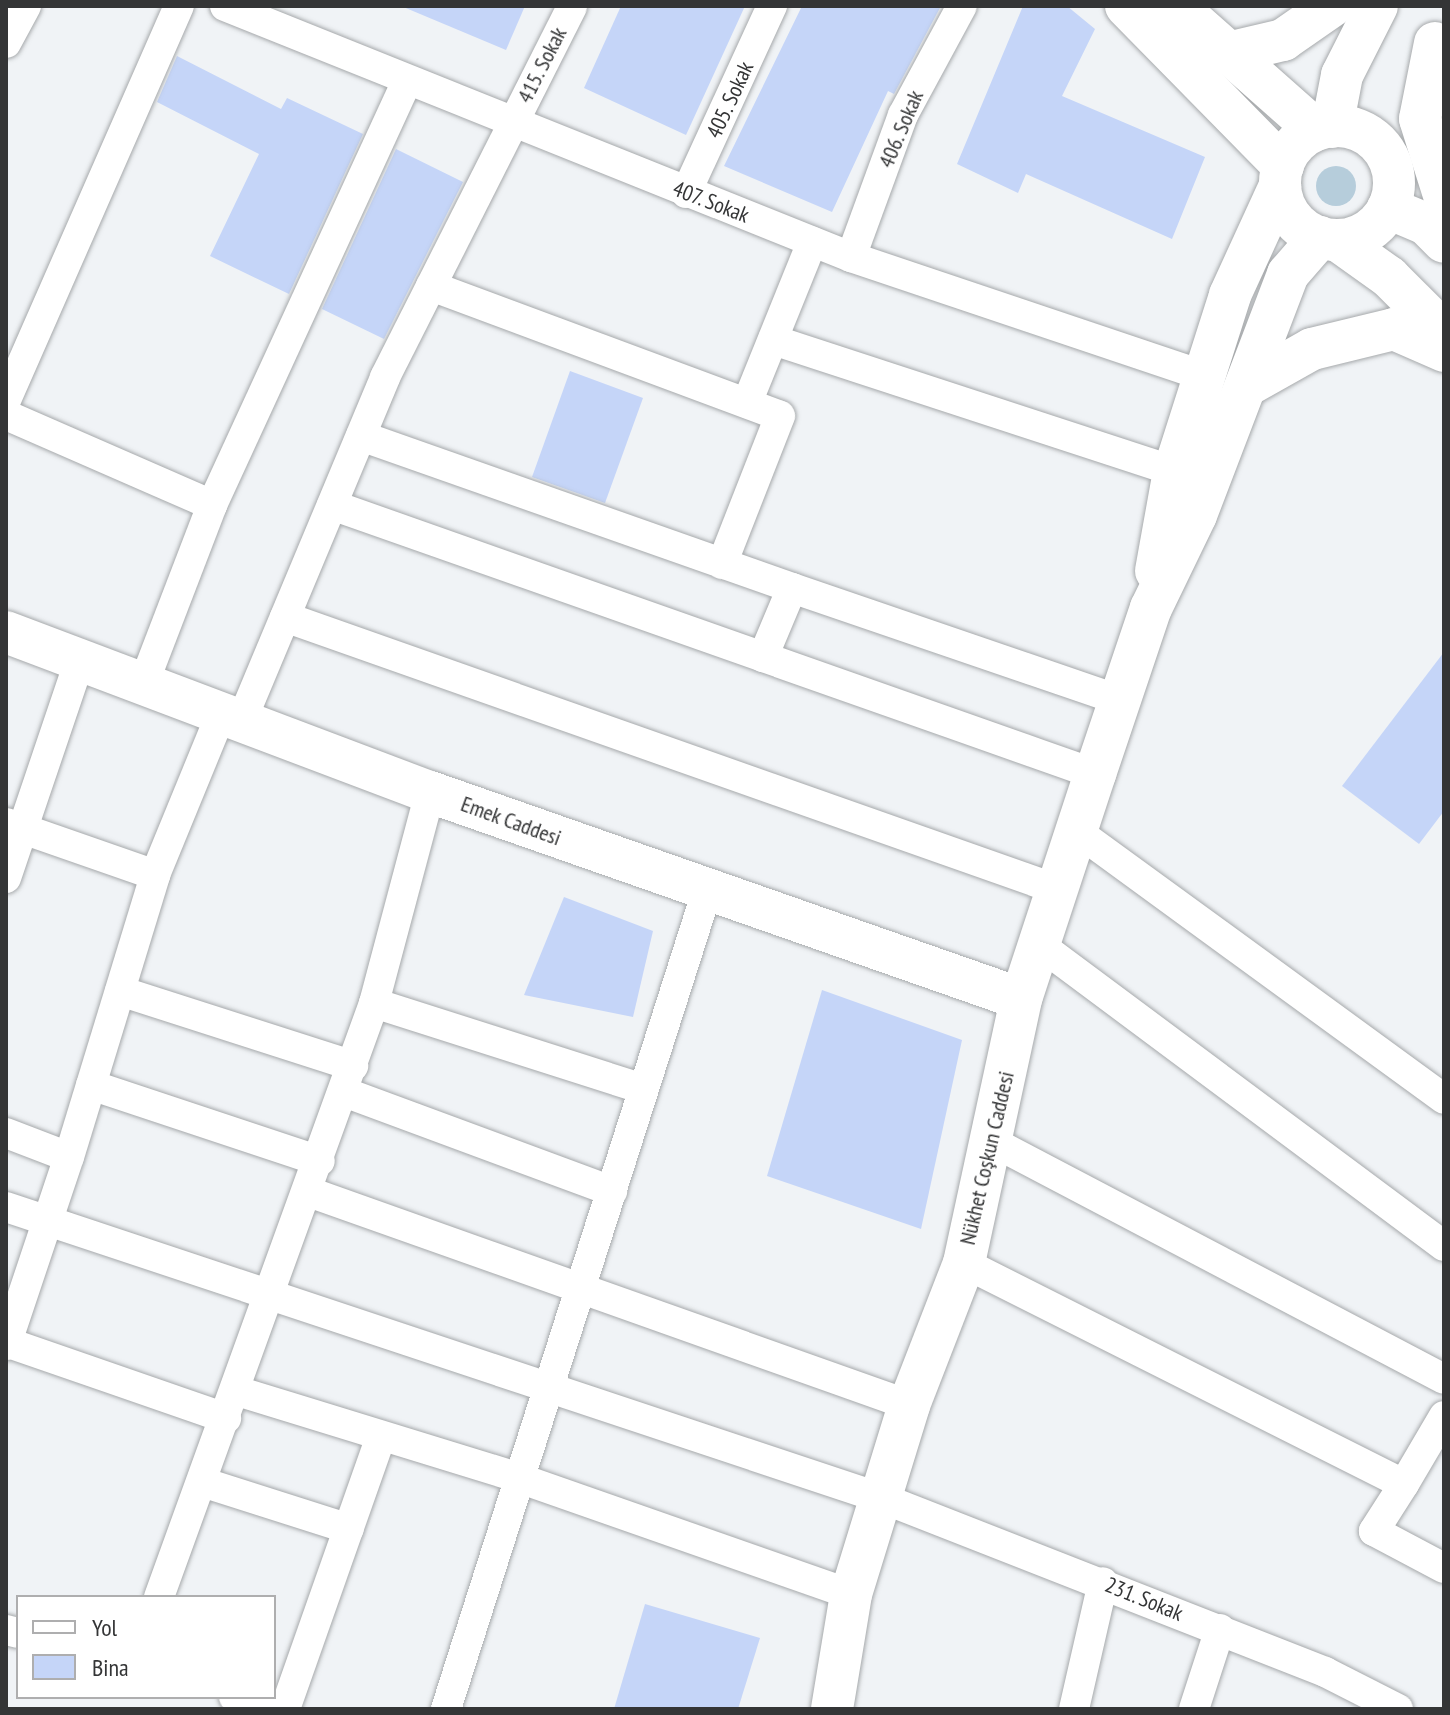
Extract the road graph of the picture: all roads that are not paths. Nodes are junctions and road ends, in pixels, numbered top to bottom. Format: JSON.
{"nodes":[{"id":1,"x":26,"y":6,"type":"edge"},
{"id":2,"x":179,"y":6,"type":"edge"},
{"id":3,"x":225,"y":6,"type":"edge"},
{"id":4,"x":572,"y":6,"type":"edge"},
{"id":5,"x":772,"y":6,"type":"edge"},
{"id":6,"x":962,"y":6,"type":"edge"},
{"id":7,"x":1126,"y":6,"type":"edge"},
{"id":8,"x":1176,"y":6,"type":"edge"},
{"id":9,"x":1332,"y":6,"type":"edge"},
{"id":10,"x":1377,"y":6,"type":"edge"},
{"id":11,"x":1440,"y":36,"type":"edge"},
{"id":12,"x":6,"y":43,"type":"edge"},
{"id":13,"x":1228,"y":53,"type":"junction"},
{"id":14,"x":407,"y":81,"type":"junction"},
{"id":15,"x":513,"y":124,"type":"junction"},
{"id":16,"x":1324,"y":128,"type":"junction"},
{"id":17,"x":1389,"y":159,"type":"junction"},
{"id":18,"x":1282,"y":176,"type":"junction"},
{"id":19,"x":686,"y":193,"type":"junction"},
{"id":20,"x":1444,"y":195,"type":"edge"},
{"id":21,"x":1388,"y":208,"type":"junction"},
{"id":22,"x":1329,"y":238,"type":"junction"},
{"id":23,"x":812,"y":242,"type":"junction"},
{"id":24,"x":1444,"y":242,"type":"edge"},
{"id":25,"x":851,"y":257,"type":"junction"},
{"id":26,"x":431,"y":286,"type":"junction"},
{"id":27,"x":1444,"y":332,"type":"edge"},
{"id":28,"x":773,"y":340,"type":"junction"},
{"id":29,"x":1444,"y":351,"type":"edge"},
{"id":30,"x":1205,"y":376,"type":"junction"},
{"id":31,"x":1248,"y":385,"type":"junction"},
{"id":32,"x":6,"y":400,"type":"edge"},
{"id":33,"x":747,"y":403,"type":"junction"},
{"id":34,"x":6,"y":415,"type":"edge"},
{"id":35,"x":361,"y":436,"type":"junction"},
{"id":36,"x":1174,"y":471,"type":"junction"},
{"id":37,"x":212,"y":505,"type":"junction"},
{"id":38,"x":332,"y":505,"type":"junction"},
{"id":39,"x":722,"y":564,"type":"junction"},
{"id":40,"x":792,"y":588,"type":"junction"},
{"id":41,"x":1151,"y":608,"type":"junction"},
{"id":42,"x":285,"y":617,"type":"junction"},
{"id":43,"x":6,"y":632,"type":"edge"},
{"id":44,"x":763,"y":657,"type":"junction"},
{"id":45,"x":80,"y":660,"type":"junction"},
{"id":46,"x":143,"y":685,"type":"junction"},
{"id":47,"x":1120,"y":700,"type":"junction"},
{"id":48,"x":231,"y":718,"type":"junction"},
{"id":49,"x":1095,"y":774,"type":"junction"},
{"id":50,"x":430,"y":792,"type":"junction"},
{"id":51,"x":14,"y":826,"type":"edge"},
{"id":52,"x":1078,"y":832,"type":"junction"},
{"id":53,"x":155,"y":875,"type":"junction"},
{"id":54,"x":6,"y":878,"type":"edge"},
{"id":55,"x":1059,"y":890,"type":"junction"},
{"id":56,"x":707,"y":891,"type":"junction"},
{"id":57,"x":1040,"y":945,"type":"junction"},
{"id":58,"x":120,"y":991,"type":"junction"},
{"id":59,"x":1021,"y":999,"type":"junction"},
{"id":60,"x":374,"y":1003,"type":"junction"},
{"id":61,"x":348,"y":1079,"type":"junction"},
{"id":62,"x":91,"y":1085,"type":"junction"},
{"id":63,"x":644,"y":1089,"type":"junction"},
{"id":64,"x":1444,"y":1099,"type":"edge"},
{"id":65,"x":6,"y":1133,"type":"edge"},
{"id":66,"x":993,"y":1142,"type":"junction"},
{"id":67,"x":69,"y":1157,"type":"junction"},
{"id":68,"x":320,"y":1161,"type":"junction"},
{"id":69,"x":612,"y":1191,"type":"junction"},
{"id":70,"x":309,"y":1192,"type":"junction"},
{"id":71,"x":6,"y":1207,"type":"edge"},
{"id":72,"x":48,"y":1219,"type":"junction"},
{"id":73,"x":1444,"y":1246,"type":"edge"},
{"id":74,"x":964,"y":1263,"type":"junction"},
{"id":75,"x":580,"y":1286,"type":"junction"},
{"id":76,"x":271,"y":1298,"type":"junction"},
{"id":77,"x":6,"y":1343,"type":"edge"},
{"id":78,"x":1444,"y":1379,"type":"edge"},
{"id":79,"x":549,"y":1386,"type":"junction"},
{"id":80,"x":232,"y":1405,"type":"junction"},
{"id":81,"x":909,"y":1405,"type":"junction"},
{"id":82,"x":1444,"y":1416,"type":"edge"},
{"id":83,"x":381,"y":1436,"type":"junction"},
{"id":84,"x":519,"y":1478,"type":"junction"},
{"id":85,"x":202,"y":1482,"type":"junction"},
{"id":86,"x":1404,"y":1484,"type":"junction"},
{"id":87,"x":884,"y":1499,"type":"junction"},
{"id":88,"x":349,"y":1529,"type":"junction"},
{"id":89,"x":1444,"y":1568,"type":"edge"},
{"id":90,"x":1103,"y":1582,"type":"junction"},
{"id":91,"x":851,"y":1594,"type":"junction"},
{"id":92,"x":160,"y":1595,"type":"edge"},
{"id":93,"x":1220,"y":1629,"type":"junction"},
{"id":94,"x":240,"y":1699,"type":"edge"},
{"id":95,"x":273,"y":1709,"type":"edge"},
{"id":96,"x":285,"y":1709,"type":"edge"},
{"id":97,"x":446,"y":1709,"type":"edge"},
{"id":98,"x":832,"y":1709,"type":"edge"},
{"id":99,"x":1074,"y":1709,"type":"edge"},
{"id":100,"x":1194,"y":1709,"type":"edge"},
{"id":101,"x":1398,"y":1709,"type":"edge"}],
"edges":[{"from":1,"to":12,"type":"street"},
{"from":2,"to":32,"type":"street"},
{"from":3,"to":14,"type":"street","name":"407. Sokak"},
{"from":4,"to":15,"type":"street","name":"415. Sokak"},
{"from":5,"to":19,"type":"street","name":"405. Sokak"},
{"from":6,"to":25,"type":"street","name":"406. Sokak"},
{"from":7,"to":18,"type":"street"},
{"from":8,"to":13,"type":"street"},
{"from":9,"to":13,"type":"street"},
{"from":10,"to":16,"type":"street"},
{"from":11,"to":17,"type":"street"},
{"from":11,"to":20,"type":"street"},
{"from":13,"to":16,"type":"street"},
{"from":14,"to":15,"type":"street","name":"407. Sokak"},
{"from":14,"to":37,"type":"street"},
{"from":15,"to":19,"type":"street","name":"407. Sokak"},
{"from":15,"to":26,"type":"street","name":"415. Sokak"},
{"from":16,"to":17,"type":"street"},
{"from":16,"to":18,"type":"street"},
{"from":17,"to":21,"type":"street"},
{"from":18,"to":22,"type":"street"},
{"from":18,"to":30,"type":"street"},
{"from":19,"to":23,"type":"street","name":"407. Sokak"},
{"from":21,"to":22,"type":"street"},
{"from":21,"to":24,"type":"street"},
{"from":22,"to":27,"type":"street"},
{"from":22,"to":31,"type":"street"},
{"from":23,"to":25,"type":"street","name":"407. Sokak"},
{"from":23,"to":28,"type":"street"},
{"from":25,"to":30,"type":"street","name":"407. Sokak"},
{"from":26,"to":33,"type":"street"},
{"from":26,"to":35,"type":"street","name":"415. Sokak"},
{"from":28,"to":33,"type":"street"},
{"from":28,"to":36,"type":"street"},
{"from":29,"to":31,"type":"street"},
{"from":30,"to":36,"type":"street"},
{"from":31,"to":41,"type":"street"},
{"from":33,"to":39,"type":"street"},
{"from":34,"to":37,"type":"street"},
{"from":35,"to":38,"type":"street","name":"415. Sokak"},
{"from":35,"to":39,"type":"street"},
{"from":36,"to":41,"type":"street"},
{"from":37,"to":46,"type":"street"},
{"from":38,"to":42,"type":"street","name":"415. Sokak"},
{"from":38,"to":44,"type":"street"},
{"from":39,"to":40,"type":"street"},
{"from":40,"to":44,"type":"street"},
{"from":40,"to":47,"type":"street"},
{"from":41,"to":47,"type":"street","name":"Nükhet Coşkun Caddesi"},
{"from":42,"to":48,"type":"street","name":"415. Sokak"},
{"from":42,"to":55,"type":"street"},
{"from":43,"to":45,"type":"street","name":"Emek Caddesi"},
{"from":44,"to":49,"type":"street"},
{"from":45,"to":46,"type":"street","name":"Emek Caddesi"},
{"from":45,"to":51,"type":"street"},
{"from":46,"to":48,"type":"street","name":"Emek Caddesi"},
{"from":47,"to":49,"type":"street","name":"Nükhet Coşkun Caddesi"},
{"from":48,"to":50,"type":"street","name":"Emek Caddesi"},
{"from":48,"to":53,"type":"street","name":"415. Sokak"},
{"from":49,"to":52,"type":"street","name":"Nükhet Coşkun Caddesi"},
{"from":50,"to":56,"type":"street","name":"Emek Caddesi"},
{"from":50,"to":60,"type":"street"},
{"from":51,"to":53,"type":"street"},
{"from":51,"to":54,"type":"street"},
{"from":52,"to":55,"type":"street","name":"Nükhet Coşkun Caddesi"},
{"from":52,"to":64,"type":"street"},
{"from":53,"to":58,"type":"street","name":"415. Sokak"},
{"from":55,"to":57,"type":"street","name":"Nükhet Coşkun Caddesi"},
{"from":56,"to":59,"type":"street","name":"Emek Caddesi"},
{"from":56,"to":63,"type":"street"},
{"from":57,"to":59,"type":"street","name":"Nükhet Coşkun Caddesi"},
{"from":57,"to":73,"type":"street"},
{"from":58,"to":61,"type":"street"},
{"from":58,"to":62,"type":"street","name":"415. Sokak"},
{"from":59,"to":66,"type":"street","name":"Nükhet Coşkun Caddesi"},
{"from":60,"to":61,"type":"street"},
{"from":60,"to":63,"type":"street"},
{"from":61,"to":68,"type":"street"},
{"from":61,"to":69,"type":"street"},
{"from":62,"to":67,"type":"street","name":"415. Sokak"},
{"from":62,"to":68,"type":"street"},
{"from":63,"to":69,"type":"street"},
{"from":65,"to":67,"type":"street"},
{"from":66,"to":74,"type":"street","name":"Nükhet Coşkun Caddesi"},
{"from":66,"to":78,"type":"street"},
{"from":67,"to":72,"type":"street","name":"415. Sokak"},
{"from":68,"to":70,"type":"street"},
{"from":69,"to":75,"type":"street"},
{"from":70,"to":75,"type":"street"},
{"from":70,"to":76,"type":"street"},
{"from":71,"to":72,"type":"street","name":"231. Sokak"},
{"from":72,"to":76,"type":"street","name":"231. Sokak"},
{"from":72,"to":77,"type":"street","name":"415. Sokak"},
{"from":74,"to":81,"type":"street","name":"Nükhet Coşkun Caddesi"},
{"from":74,"to":86,"type":"street"},
{"from":75,"to":79,"type":"street"},
{"from":75,"to":81,"type":"street"},
{"from":76,"to":79,"type":"street","name":"231. Sokak"},
{"from":76,"to":80,"type":"street"},
{"from":77,"to":80,"type":"street"},
{"from":79,"to":84,"type":"street"},
{"from":79,"to":87,"type":"street","name":"231. Sokak"},
{"from":80,"to":83,"type":"street"},
{"from":80,"to":85,"type":"street"},
{"from":81,"to":87,"type":"street","name":"Nükhet Coşkun Caddesi"},
{"from":82,"to":86,"type":"street"},
{"from":83,"to":84,"type":"street"},
{"from":83,"to":88,"type":"street"},
{"from":84,"to":91,"type":"street"},
{"from":84,"to":97,"type":"street"},
{"from":85,"to":88,"type":"street"},
{"from":85,"to":92,"type":"street"},
{"from":86,"to":89,"type":"street"},
{"from":87,"to":90,"type":"street","name":"231. Sokak"},
{"from":87,"to":91,"type":"street","name":"Nükhet Coşkun Caddesi"},
{"from":88,"to":96,"type":"street"},
{"from":90,"to":93,"type":"street","name":"231. Sokak"},
{"from":90,"to":99,"type":"street"},
{"from":91,"to":98,"type":"street","name":"Nükhet Coşkun Caddesi"},
{"from":93,"to":100,"type":"street"},
{"from":93,"to":101,"type":"street","name":"231. Sokak"},
{"from":94,"to":95,"type":"street"}]}
